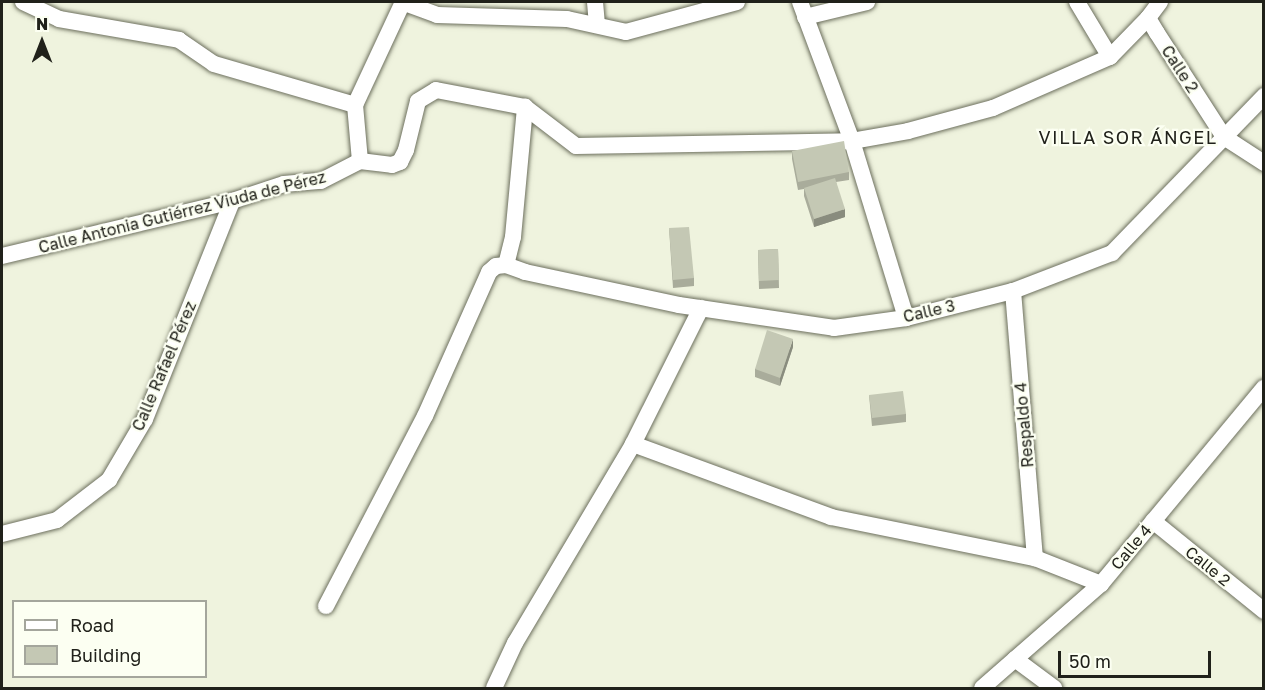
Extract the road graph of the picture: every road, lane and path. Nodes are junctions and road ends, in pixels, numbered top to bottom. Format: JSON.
{"nodes":[{"id":1,"x":23,"y":2,"type":"edge"},
{"id":2,"x":403,"y":2,"type":"edge"},
{"id":3,"x":595,"y":2,"type":"edge"},
{"id":4,"x":736,"y":2,"type":"edge"},
{"id":5,"x":867,"y":2,"type":"edge"},
{"id":6,"x":1077,"y":2,"type":"edge"},
{"id":7,"x":1161,"y":2,"type":"edge"},
{"id":8,"x":802,"y":9,"type":"edge"},
{"id":9,"x":1148,"y":18,"type":"junction"},
{"id":10,"x":597,"y":25,"type":"junction"},
{"id":11,"x":1110,"y":57,"type":"junction"},
{"id":12,"x":1263,"y":96,"type":"edge"},
{"id":13,"x":355,"y":105,"type":"junction"},
{"id":14,"x":525,"y":108,"type":"junction"},
{"id":15,"x":1224,"y":137,"type":"junction"},
{"id":16,"x":852,"y":141,"type":"junction"},
{"id":17,"x":360,"y":160,"type":"junction"},
{"id":18,"x":1263,"y":163,"type":"edge"},
{"id":19,"x":232,"y":201,"type":"junction"},
{"id":20,"x":2,"y":256,"type":"edge"},
{"id":21,"x":506,"y":265,"type":"junction"},
{"id":22,"x":1013,"y":291,"type":"junction"},
{"id":23,"x":701,"y":308,"type":"junction"},
{"id":24,"x":906,"y":318,"type":"junction"},
{"id":25,"x":1263,"y":388,"type":"edge"},
{"id":26,"x":633,"y":444,"type":"junction"},
{"id":27,"x":1153,"y":521,"type":"junction"},
{"id":28,"x":2,"y":534,"type":"edge"},
{"id":29,"x":1035,"y":558,"type":"junction"},
{"id":30,"x":1101,"y":584,"type":"junction"},
{"id":31,"x":326,"y":606,"type":"dead end"},
{"id":32,"x":1263,"y":611,"type":"edge"},
{"id":33,"x":1015,"y":659,"type":"junction"},
{"id":34,"x":494,"y":688,"type":"edge"},
{"id":35,"x":982,"y":688,"type":"edge"},
{"id":36,"x":1054,"y":688,"type":"edge"}],
"edges":[{"from":1,"to":13,"type":"street"},
{"from":2,"to":10,"type":"street"},
{"from":2,"to":13,"type":"street"},
{"from":3,"to":10,"type":"street"},
{"from":4,"to":10,"type":"street"},
{"from":5,"to":8,"type":"street"},
{"from":6,"to":11,"type":"street"},
{"from":7,"to":9,"type":"street"},
{"from":8,"to":16,"type":"street"},
{"from":9,"to":11,"type":"street"},
{"from":9,"to":15,"type":"street","name":"Calle 2"},
{"from":11,"to":16,"type":"street"},
{"from":12,"to":15,"type":"street","name":"Calle 3"},
{"from":13,"to":17,"type":"street"},
{"from":14,"to":16,"type":"street"},
{"from":14,"to":17,"type":"street"},
{"from":14,"to":21,"type":"street"},
{"from":15,"to":18,"type":"street"},
{"from":15,"to":22,"type":"street","name":"Calle 3"},
{"from":16,"to":24,"type":"street"},
{"from":17,"to":19,"type":"street","name":"Calle Antonia Gutiérrez Viuda de Pérez"},
{"from":19,"to":20,"type":"street","name":"Calle Antonia Gutiérrez Viuda de Pérez"},
{"from":19,"to":28,"type":"street","name":"Calle Rafael Pérez"},
{"from":21,"to":23,"type":"street","name":"Calle 3"},
{"from":21,"to":31,"type":"street"},
{"from":22,"to":24,"type":"street","name":"Calle 3"},
{"from":22,"to":29,"type":"street","name":"Respaldo 4"},
{"from":23,"to":24,"type":"street","name":"Calle 3"},
{"from":23,"to":26,"type":"street"},
{"from":25,"to":27,"type":"street","name":"Calle 4"},
{"from":26,"to":29,"type":"street"},
{"from":26,"to":34,"type":"street"},
{"from":27,"to":30,"type":"street","name":"Calle 4"},
{"from":27,"to":32,"type":"street","name":"Calle 2"},
{"from":29,"to":30,"type":"street"},
{"from":30,"to":33,"type":"street","name":"Calle 4"},
{"from":33,"to":35,"type":"street","name":"Calle 4"},
{"from":33,"to":36,"type":"street"}]}
